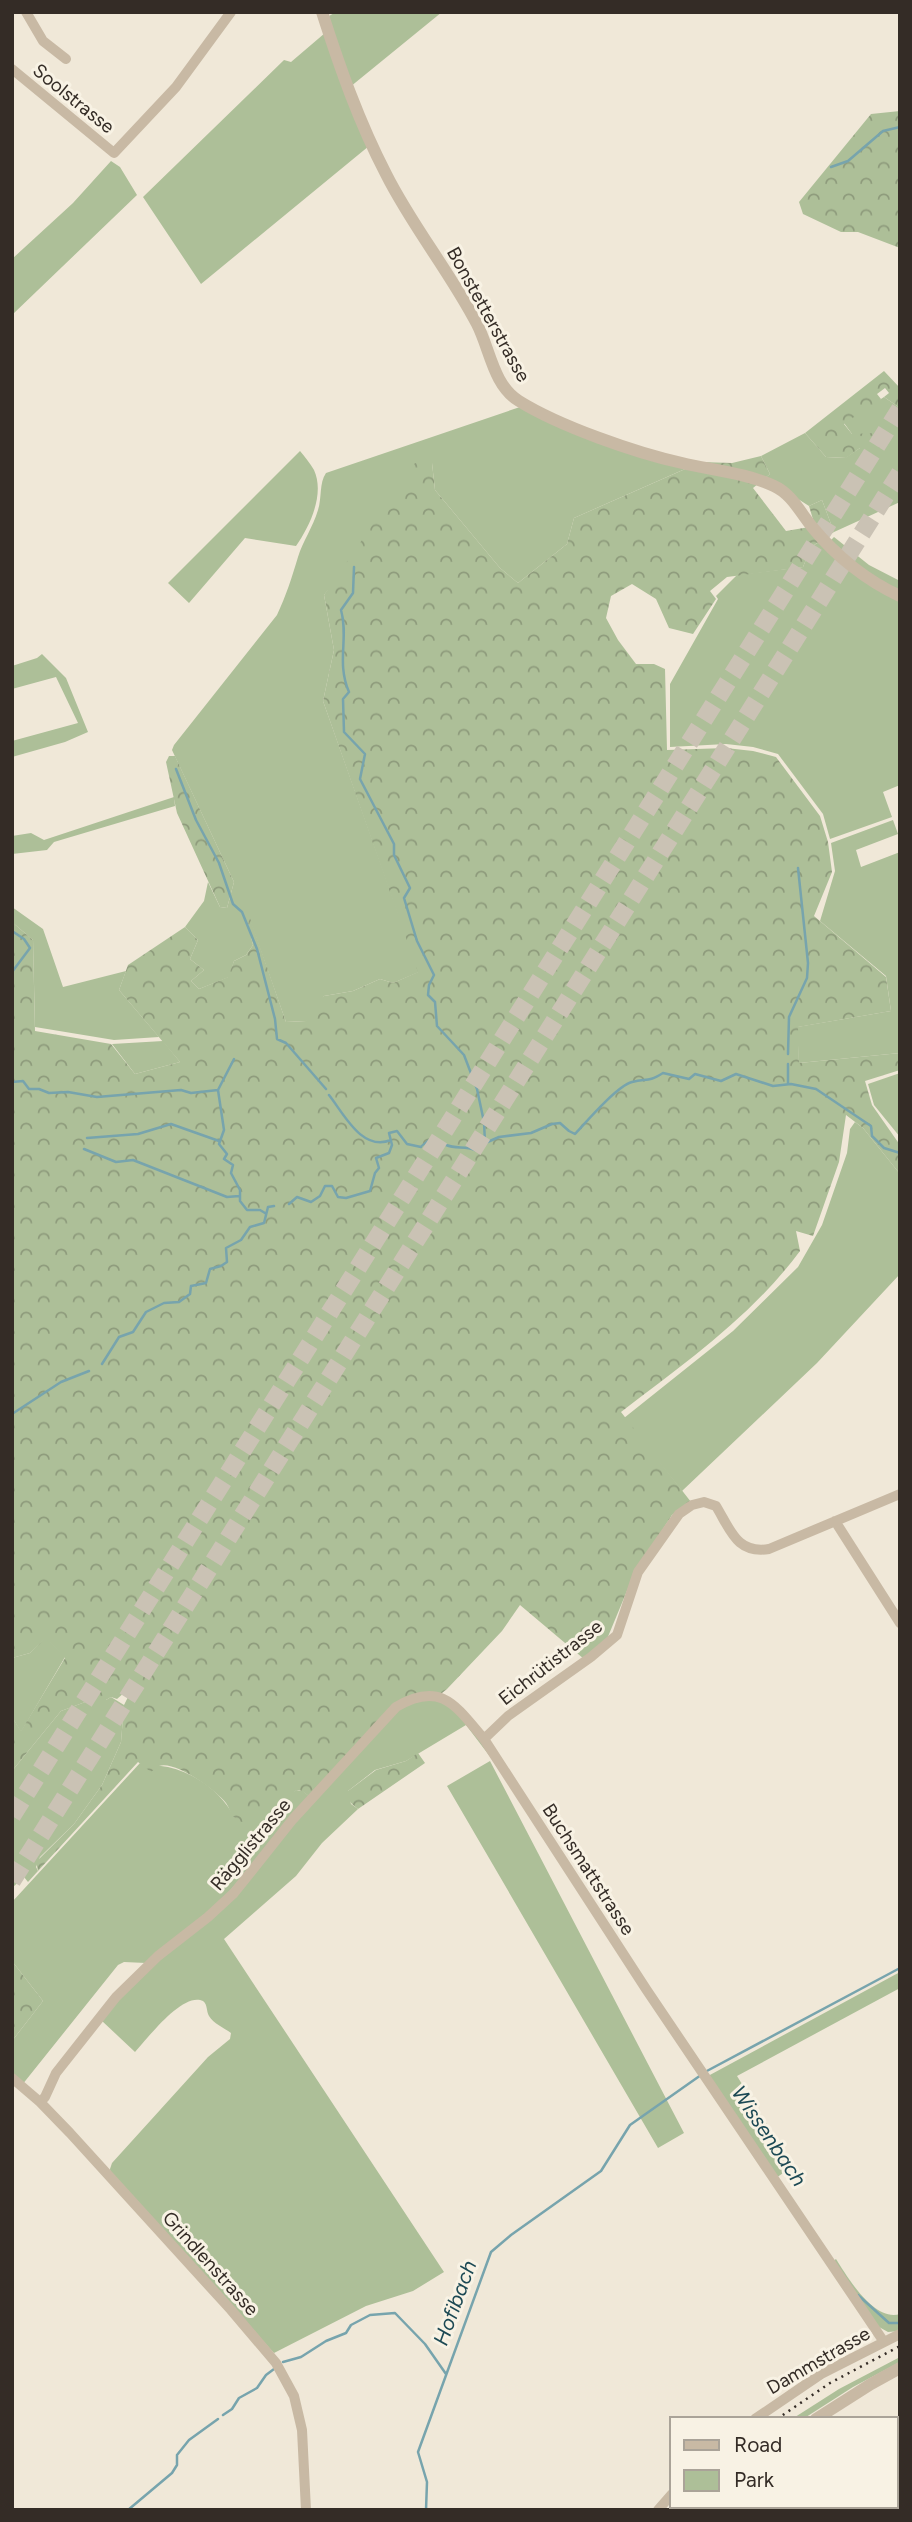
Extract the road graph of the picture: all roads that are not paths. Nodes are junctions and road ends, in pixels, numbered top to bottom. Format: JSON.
{"nodes":[{"id":1,"x":26,"y":12,"type":"edge"},
{"id":2,"x":231,"y":12,"type":"edge"},
{"id":3,"x":322,"y":12,"type":"edge"},
{"id":4,"x":66,"y":59,"type":"dead end"},
{"id":5,"x":12,"y":69,"type":"edge"},
{"id":6,"x":900,"y":596,"type":"edge"},
{"id":7,"x":900,"y":1494,"type":"edge"},
{"id":8,"x":835,"y":1521,"type":"junction"},
{"id":9,"x":900,"y":1623,"type":"edge"},
{"id":10,"x":446,"y":1699,"type":"joint"},
{"id":11,"x":484,"y":1739,"type":"junction"},
{"id":12,"x":12,"y":2078,"type":"edge"},
{"id":13,"x":40,"y":2102,"type":"junction"},
{"id":14,"x":900,"y":2334,"type":"edge"},
{"id":15,"x":884,"y":2342,"type":"junction"},
{"id":16,"x":900,"y":2368,"type":"edge"},
{"id":17,"x":758,"y":2417,"type":"edge"},
{"id":18,"x":819,"y":2417,"type":"edge"},
{"id":19,"x":670,"y":2496,"type":"edge"},
{"id":20,"x":306,"y":2510,"type":"edge"},
{"id":21,"x":658,"y":2510,"type":"edge"}],
"edges":[{"from":1,"to":4,"type":"street"},
{"from":2,"to":5,"type":"street","name":"Soolstrasse"},
{"from":3,"to":6,"type":"street","name":"Bonstetterstrasse"},
{"from":7,"to":8,"type":"street"},
{"from":8,"to":9,"type":"street"},
{"from":8,"to":11,"type":"street","name":"Eichrütistrasse"},
{"from":10,"to":11,"type":"street","name":"Buchsmattstrasse"},
{"from":10,"to":13,"type":"street","name":"Rägglistrasse"},
{"from":11,"to":15,"type":"street","name":"Buchsmattstrasse"},
{"from":12,"to":13,"type":"street","name":"Grindlenstrasse"},
{"from":13,"to":20,"type":"street","name":"Grindlenstrasse"},
{"from":14,"to":15,"type":"street","name":"Dammstrasse"},
{"from":15,"to":17,"type":"street","name":"Dammstrasse"},
{"from":16,"to":18,"type":"street"},
{"from":19,"to":21,"type":"street"}]}
